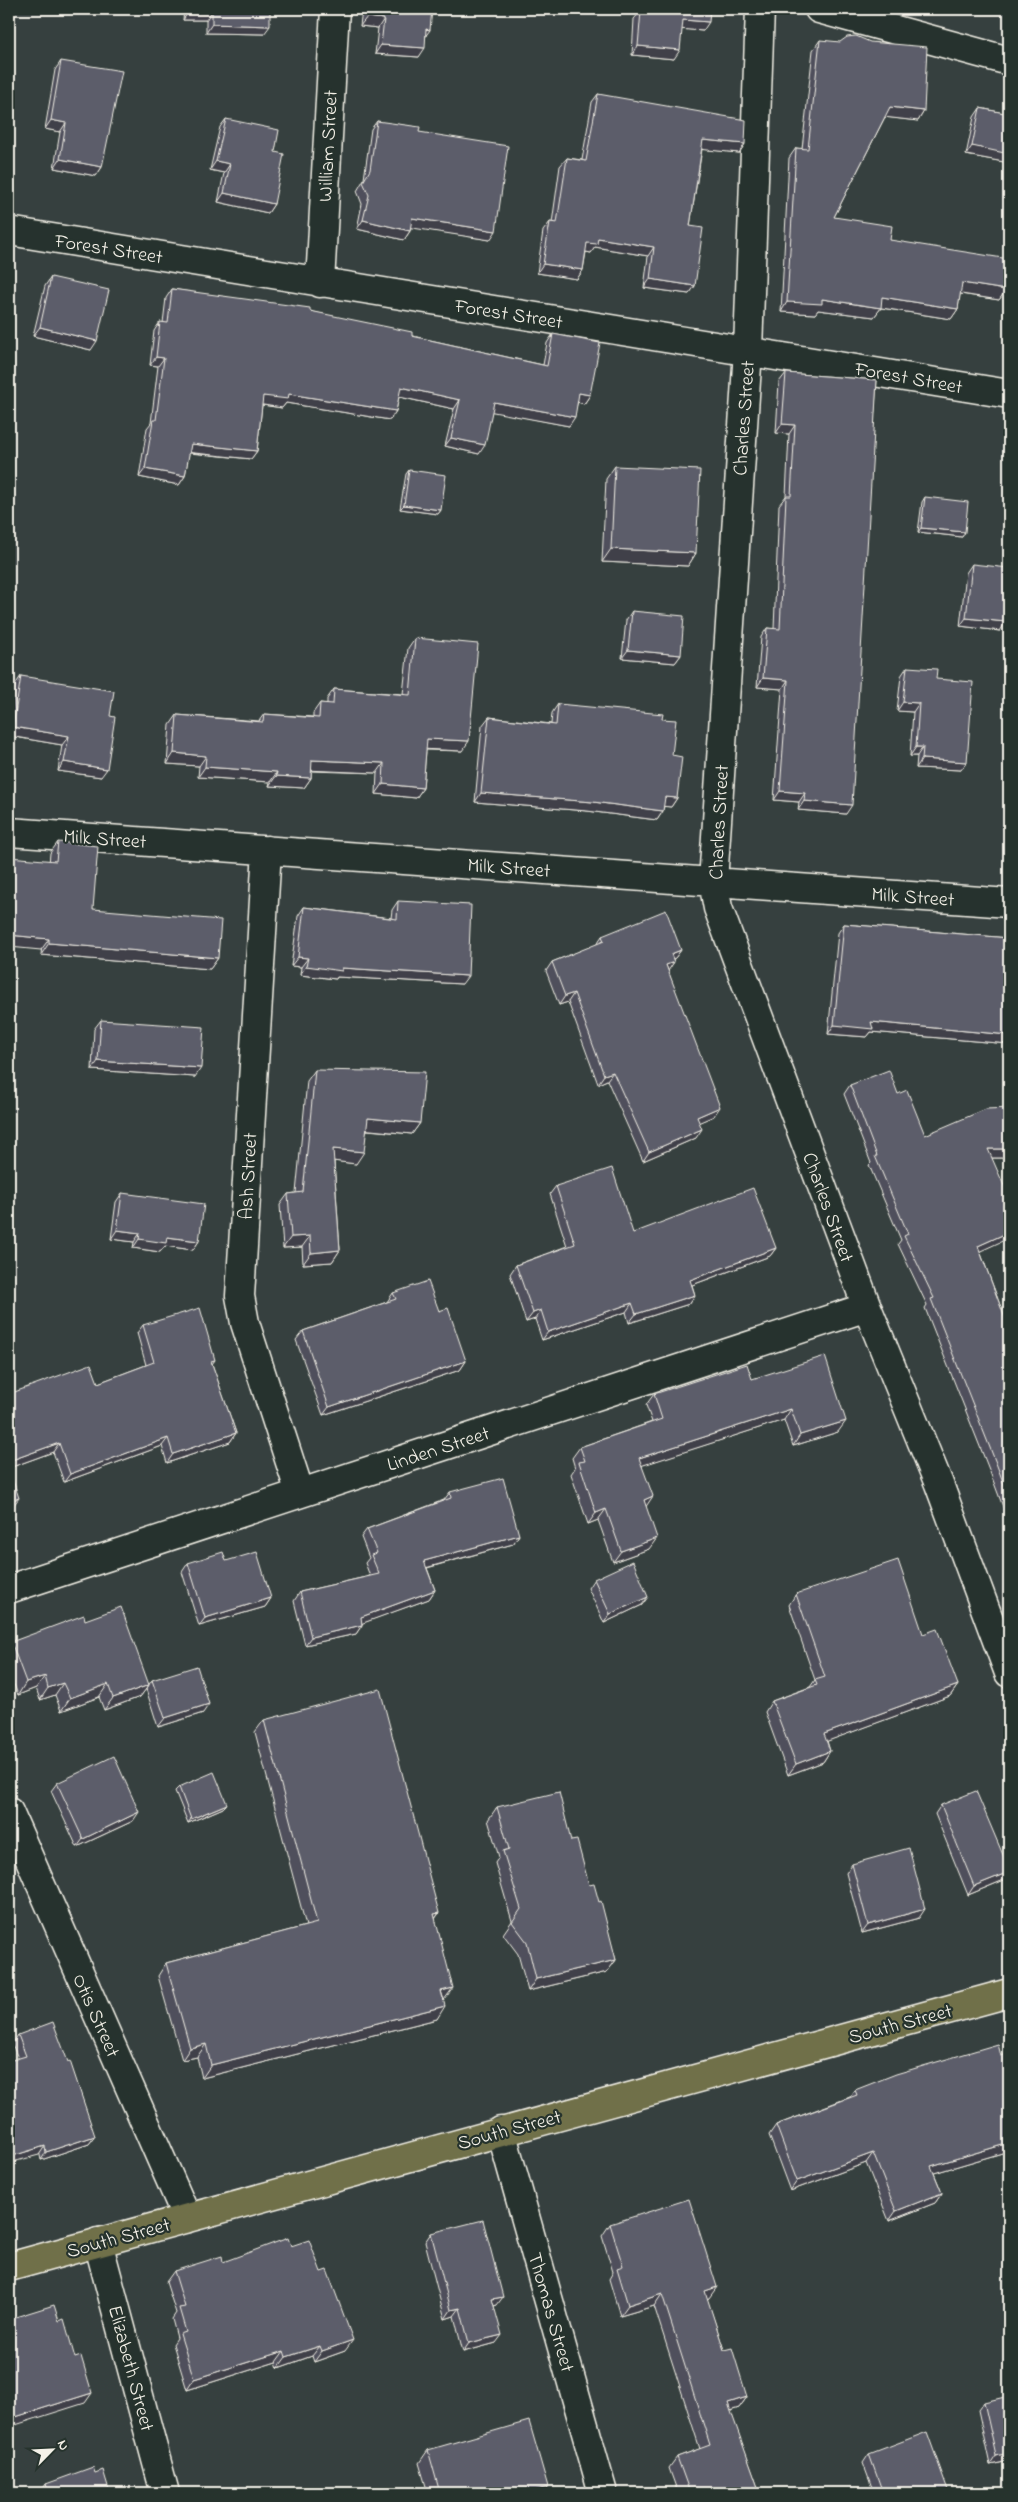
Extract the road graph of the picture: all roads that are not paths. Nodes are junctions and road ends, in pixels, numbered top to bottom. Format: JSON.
{"nodes":[{"id":1,"x":335,"y":9,"type":"edge"},
{"id":2,"x":760,"y":9,"type":"edge"},
{"id":3,"x":819,"y":9,"type":"edge"},
{"id":4,"x":1009,"y":61,"type":"edge"},
{"id":5,"x":9,"y":231,"type":"edge"},
{"id":6,"x":320,"y":283,"type":"junction"},
{"id":7,"x":748,"y":350,"type":"junction"},
{"id":8,"x":1009,"y":394,"type":"edge"},
{"id":9,"x":9,"y":832,"type":"edge"},
{"id":10,"x":267,"y":850,"type":"junction"},
{"id":11,"x":713,"y":882,"type":"junction"},
{"id":12,"x":1009,"y":903,"type":"edge"},
{"id":13,"x":867,"y":1307,"type":"junction"},
{"id":14,"x":300,"y":1492,"type":"junction"},
{"id":15,"x":9,"y":1589,"type":"edge"},
{"id":16,"x":1009,"y":1674,"type":"edge"},
{"id":17,"x":9,"y":1812,"type":"edge"},
{"id":18,"x":1009,"y":1993,"type":"edge"},
{"id":19,"x":501,"y":2131,"type":"junction"},
{"id":20,"x":187,"y":2218,"type":"junction"},
{"id":21,"x":98,"y":2242,"type":"junction"},
{"id":22,"x":9,"y":2267,"type":"edge"},
{"id":23,"x":165,"y":2493,"type":"edge"},
{"id":24,"x":603,"y":2493,"type":"edge"}],
"edges":[{"from":1,"to":6,"type":"street","name":"William Street"},
{"from":2,"to":7,"type":"street","name":"Charles Street"},
{"from":3,"to":4,"type":"street"},
{"from":5,"to":6,"type":"street","name":"Forest Street"},
{"from":6,"to":7,"type":"street","name":"Forest Street"},
{"from":7,"to":8,"type":"street","name":"Forest Street"},
{"from":7,"to":11,"type":"street","name":"Charles Street"},
{"from":9,"to":10,"type":"street","name":"Milk Street"},
{"from":10,"to":11,"type":"street","name":"Milk Street"},
{"from":10,"to":14,"type":"street","name":"Ash Street"},
{"from":11,"to":12,"type":"street","name":"Milk Street"},
{"from":11,"to":13,"type":"street","name":"Charles Street"},
{"from":13,"to":14,"type":"street","name":"Linden Street"},
{"from":13,"to":16,"type":"street","name":"Charles Street"},
{"from":14,"to":15,"type":"street","name":"Linden Street"},
{"from":17,"to":20,"type":"street","name":"Otis Street"},
{"from":18,"to":19,"type":"main road","name":"South Street"},
{"from":19,"to":20,"type":"main road","name":"South Street"},
{"from":19,"to":24,"type":"street","name":"Thomas Street"},
{"from":20,"to":21,"type":"main road","name":"South Street"},
{"from":21,"to":22,"type":"main road","name":"South Street"},
{"from":21,"to":23,"type":"street","name":"Elizabeth Street"}]}
